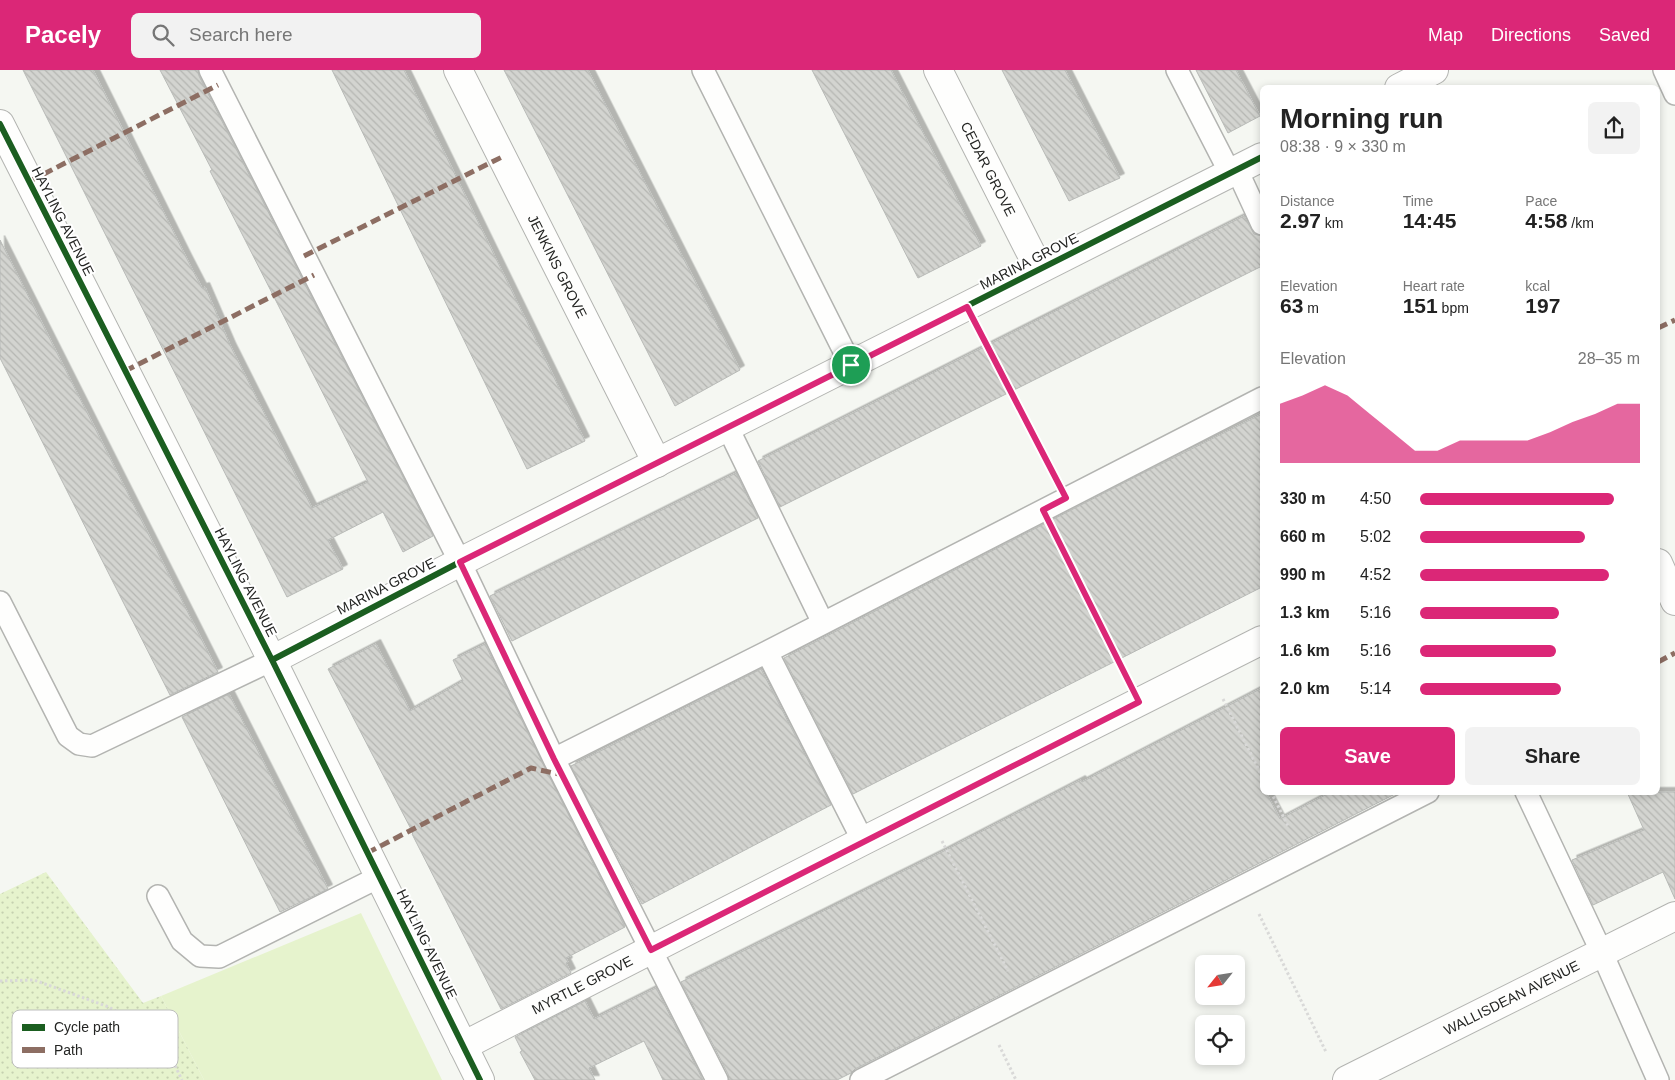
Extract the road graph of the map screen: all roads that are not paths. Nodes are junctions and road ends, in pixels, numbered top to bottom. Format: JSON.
{"nodes":[{"id":1,"x":210,"y":70,"type":"edge"},
{"id":2,"x":458,"y":70,"type":"edge"},
{"id":3,"x":702,"y":70,"type":"edge"},
{"id":4,"x":938,"y":70,"type":"edge"},
{"id":5,"x":1177,"y":70,"type":"edge"},
{"id":6,"x":1434,"y":70,"type":"edge"},
{"id":7,"x":1664,"y":70,"type":"edge"},
{"id":8,"x":1405,"y":85,"type":"edge"},
{"id":9,"x":1440,"y":85,"type":"edge"},
{"id":10,"x":1675,"y":94,"type":"edge"},
{"id":11,"x":1,"y":128,"type":"edge"},
{"id":12,"x":1260,"y":158,"type":"edge"},
{"id":13,"x":1234,"y":171,"type":"junction"},
{"id":14,"x":1260,"y":220,"type":"edge"},
{"id":15,"x":1039,"y":269,"type":"junction"},
{"id":16,"x":851,"y":365,"type":"junction"},
{"id":17,"x":1260,"y":399,"type":"edge"},
{"id":18,"x":728,"y":428,"type":"junction"},
{"id":19,"x":657,"y":463,"type":"junction"},
{"id":20,"x":460,"y":562,"type":"junction"},
{"id":21,"x":1660,"y":567,"type":"edge"},
{"id":22,"x":1675,"y":600,"type":"edge"},
{"id":23,"x":0,"y":602,"type":"edge"},
{"id":24,"x":823,"y":623,"type":"junction"},
{"id":25,"x":1260,"y":641,"type":"edge"},
{"id":26,"x":767,"y":652,"type":"junction"},
{"id":27,"x":272,"y":660,"type":"junction"},
{"id":28,"x":554,"y":759,"type":"junction"},
{"id":29,"x":1422,"y":795,"type":"edge"},
{"id":30,"x":1527,"y":795,"type":"edge"},
{"id":31,"x":863,"y":841,"type":"junction"},
{"id":32,"x":379,"y":876,"type":"junction"},
{"id":33,"x":158,"y":896,"type":"dead end"},
{"id":34,"x":1675,"y":916,"type":"edge"},
{"id":35,"x":651,"y":950,"type":"junction"},
{"id":36,"x":1602,"y":953,"type":"junction"},
{"id":37,"x":463,"y":1046,"type":"junction"},
{"id":38,"x":480,"y":1080,"type":"edge"},
{"id":39,"x":717,"y":1080,"type":"edge"},
{"id":40,"x":861,"y":1080,"type":"edge"},
{"id":41,"x":1347,"y":1080,"type":"edge"},
{"id":42,"x":1658,"y":1080,"type":"edge"}],
"edges":[{"from":1,"to":20,"type":"lane"},
{"from":2,"to":19,"type":"street","name":"JENKINS GROVE"},
{"from":3,"to":16,"type":"lane"},
{"from":4,"to":15,"type":"street","name":"CEDAR GROVE"},
{"from":5,"to":13,"type":"lane"},
{"from":6,"to":8,"type":"street"},
{"from":6,"to":9,"type":"street"},
{"from":7,"to":10,"type":"lane"},
{"from":11,"to":27,"type":"street","name":"HAYLING AVENUE"},
{"from":12,"to":13,"type":"street","name":"MARINA GROVE"},
{"from":13,"to":14,"type":"lane"},
{"from":13,"to":15,"type":"street","name":"MARINA GROVE"},
{"from":15,"to":16,"type":"street","name":"MARINA GROVE"},
{"from":16,"to":18,"type":"street","name":"MARINA GROVE"},
{"from":17,"to":24,"type":"lane"},
{"from":18,"to":19,"type":"street","name":"MARINA GROVE"},
{"from":18,"to":24,"type":"lane"},
{"from":19,"to":20,"type":"street","name":"MARINA GROVE"},
{"from":20,"to":27,"type":"street","name":"MARINA GROVE"},
{"from":20,"to":28,"type":"lane"},
{"from":21,"to":22,"type":"street"},
{"from":23,"to":27,"type":"lane"},
{"from":24,"to":26,"type":"lane"},
{"from":25,"to":31,"type":"street","name":"MYRTLE GROVE"},
{"from":26,"to":28,"type":"lane"},
{"from":26,"to":31,"type":"lane"},
{"from":27,"to":32,"type":"street","name":"HAYLING AVENUE"},
{"from":28,"to":35,"type":"lane"},
{"from":29,"to":40,"type":"lane"},
{"from":30,"to":36,"type":"lane"},
{"from":31,"to":35,"type":"street","name":"MYRTLE GROVE"},
{"from":32,"to":33,"type":"lane"},
{"from":32,"to":37,"type":"street","name":"HAYLING AVENUE"},
{"from":34,"to":36,"type":"street","name":"WALLISDEAN AVENUE"},
{"from":35,"to":37,"type":"street","name":"MYRTLE GROVE"},
{"from":35,"to":39,"type":"lane"},
{"from":36,"to":41,"type":"street","name":"WALLISDEAN AVENUE"},
{"from":36,"to":42,"type":"lane"},
{"from":37,"to":38,"type":"street","name":"HAYLING AVENUE"}]}
